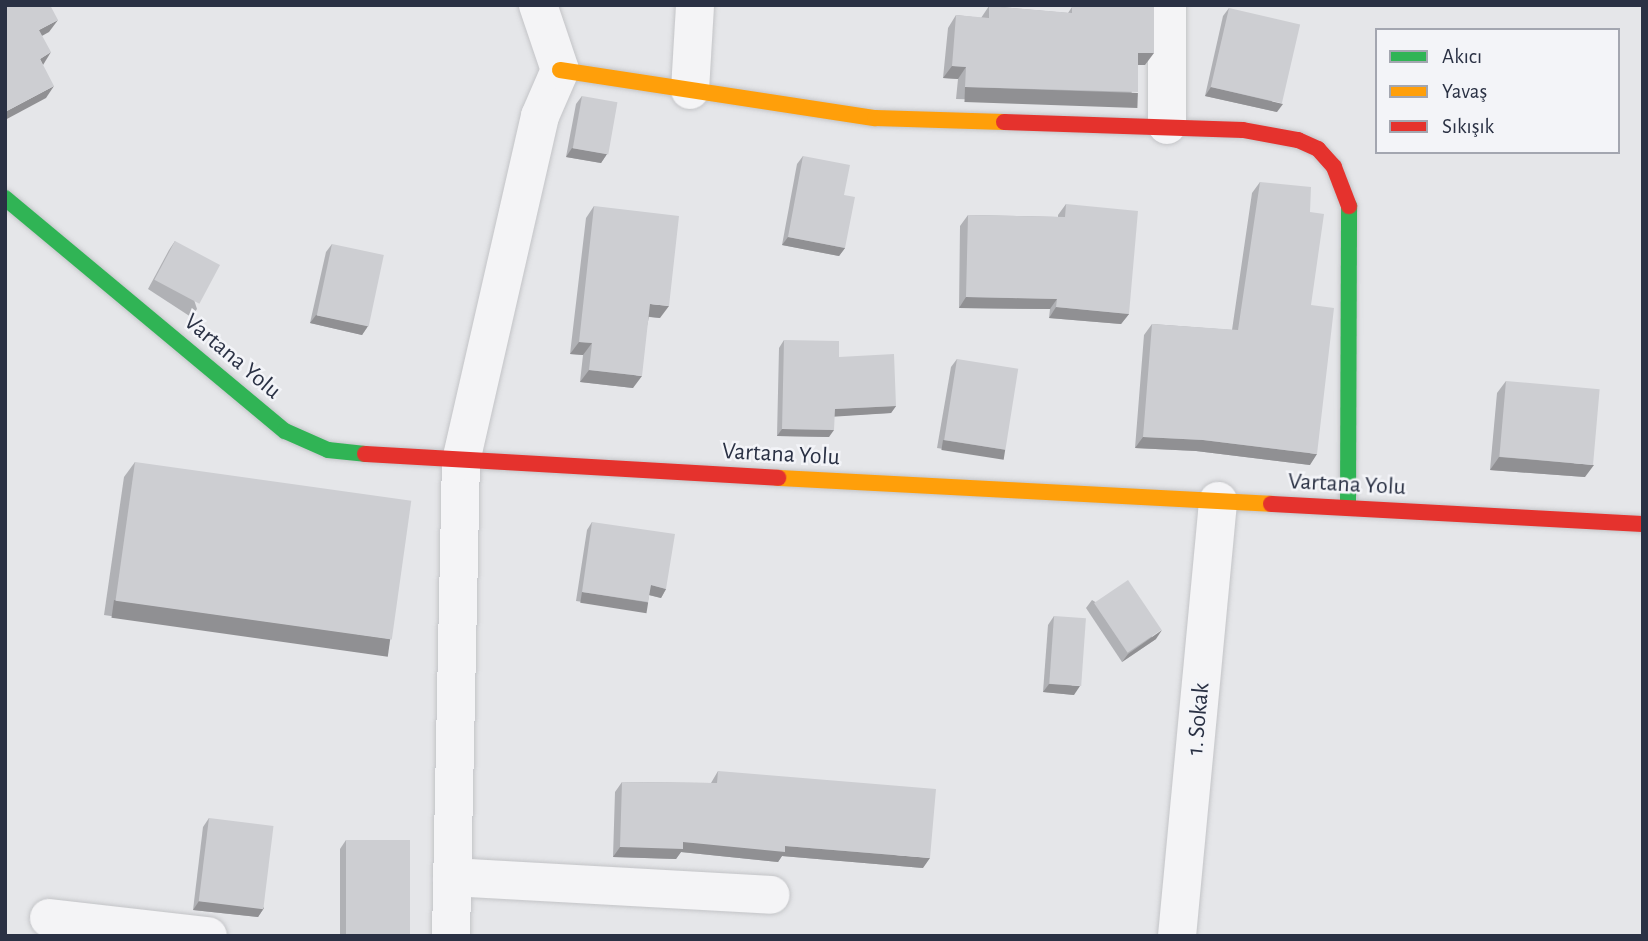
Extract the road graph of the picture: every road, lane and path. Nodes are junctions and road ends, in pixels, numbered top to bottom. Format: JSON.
{"nodes":[{"id":1,"x":538,"y":5,"type":"edge"},
{"id":2,"x":695,"y":5,"type":"edge"},
{"id":3,"x":1167,"y":5,"type":"edge"},
{"id":4,"x":560,"y":70,"type":"junction"},
{"id":5,"x":690,"y":90,"type":"junction"},
{"id":6,"x":1167,"y":125,"type":"junction"},
{"id":7,"x":5,"y":198,"type":"edge"},
{"id":8,"x":461,"y":461,"type":"junction"},
{"id":9,"x":1218,"y":501,"type":"junction"},
{"id":10,"x":1348,"y":508,"type":"junction"},
{"id":11,"x":1643,"y":524,"type":"edge"},
{"id":12,"x":452,"y":877,"type":"junction"},
{"id":13,"x":770,"y":895,"type":"dead end"},
{"id":14,"x":49,"y":918,"type":"dead end"},
{"id":15,"x":208,"y":936,"type":"edge"},
{"id":16,"x":451,"y":936,"type":"edge"},
{"id":17,"x":1177,"y":936,"type":"edge"}],
"edges":[{"from":1,"to":4,"type":"street"},
{"from":2,"to":5,"type":"street"},
{"from":3,"to":6,"type":"street"},
{"from":4,"to":5,"type":"street"},
{"from":4,"to":8,"type":"street"},
{"from":5,"to":6,"type":"street"},
{"from":6,"to":10,"type":"street"},
{"from":7,"to":8,"type":"street","name":"Vartana Yolu"},
{"from":8,"to":9,"type":"street","name":"Vartana Yolu"},
{"from":8,"to":12,"type":"street"},
{"from":9,"to":10,"type":"street","name":"Vartana Yolu"},
{"from":9,"to":17,"type":"street","name":"1. Sokak"},
{"from":10,"to":11,"type":"street","name":"Vartana Yolu"},
{"from":12,"to":13,"type":"street"},
{"from":12,"to":16,"type":"street"},
{"from":14,"to":15,"type":"street"}]}
